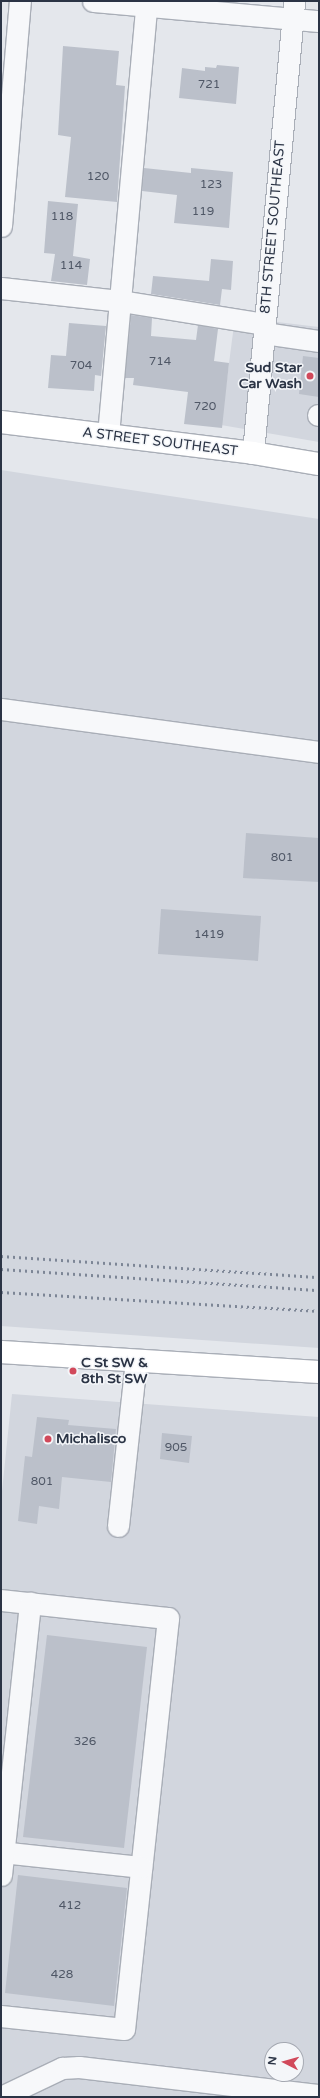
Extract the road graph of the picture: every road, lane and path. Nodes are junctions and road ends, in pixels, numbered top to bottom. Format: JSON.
{"nodes":[{"id":1,"x":20,"y":1,"type":"edge"},
{"id":2,"x":93,"y":1,"type":"edge"},
{"id":3,"x":147,"y":3,"type":"edge"},
{"id":4,"x":293,"y":10,"type":"edge"},
{"id":5,"x":319,"y":21,"type":"edge"},
{"id":6,"x":1,"y":226,"type":"edge"},
{"id":7,"x":1,"y":288,"type":"edge"},
{"id":8,"x":120,"y":301,"type":"junction"},
{"id":9,"x":264,"y":329,"type":"junction"},
{"id":10,"x":319,"y":341,"type":"edge"},
{"id":11,"x":1,"y":422,"type":"edge"},
{"id":12,"x":108,"y":435,"type":"junction"},
{"id":13,"x":253,"y":453,"type":"junction"},
{"id":14,"x":319,"y":464,"type":"edge"},
{"id":15,"x":1,"y":709,"type":"edge"},
{"id":16,"x":319,"y":752,"type":"edge"},
{"id":17,"x":1,"y":1352,"type":"edge"},
{"id":18,"x":136,"y":1360,"type":"junction"},
{"id":19,"x":319,"y":1372,"type":"edge"},
{"id":20,"x":118,"y":1526,"type":"dead end"},
{"id":21,"x":1,"y":1600,"type":"edge"},
{"id":22,"x":30,"y":1603,"type":"junction"},
{"id":23,"x":2,"y":1852,"type":"edge"},
{"id":24,"x":141,"y":1867,"type":"junction"},
{"id":25,"x":1,"y":1875,"type":"edge"},
{"id":26,"x":1,"y":2016,"type":"edge"},
{"id":27,"x":225,"y":2091,"type":"edge"},
{"id":28,"x":300,"y":2095,"type":"edge"},
{"id":29,"x":319,"y":2095,"type":"edge"},
{"id":30,"x":1,"y":2097,"type":"edge"}],
"edges":[{"from":1,"to":6,"type":"street"},
{"from":2,"to":3,"type":"street"},
{"from":3,"to":4,"type":"street"},
{"from":3,"to":8,"type":"street"},
{"from":4,"to":5,"type":"street"},
{"from":4,"to":9,"type":"street","name":"8TH STREET SOUTHEAST"},
{"from":7,"to":8,"type":"street"},
{"from":8,"to":9,"type":"street"},
{"from":8,"to":12,"type":"street"},
{"from":9,"to":10,"type":"street"},
{"from":9,"to":13,"type":"street","name":"8TH STREET SOUTHEAST"},
{"from":11,"to":12,"type":"main road","name":"A STREET SOUTHEAST"},
{"from":12,"to":13,"type":"main road","name":"A STREET SOUTHEAST"},
{"from":13,"to":14,"type":"main road","name":"A STREET SOUTHEAST"},
{"from":15,"to":16,"type":"street"},
{"from":17,"to":18,"type":"main road"},
{"from":18,"to":19,"type":"main road"},
{"from":18,"to":20,"type":"street"},
{"from":21,"to":22,"type":"street"},
{"from":22,"to":23,"type":"street"},
{"from":22,"to":24,"type":"street"},
{"from":23,"to":24,"type":"street"},
{"from":23,"to":25,"type":"street"},
{"from":24,"to":26,"type":"street"},
{"from":27,"to":28,"type":"street"},
{"from":27,"to":30,"type":"street"},
{"from":28,"to":29,"type":"street"}]}
